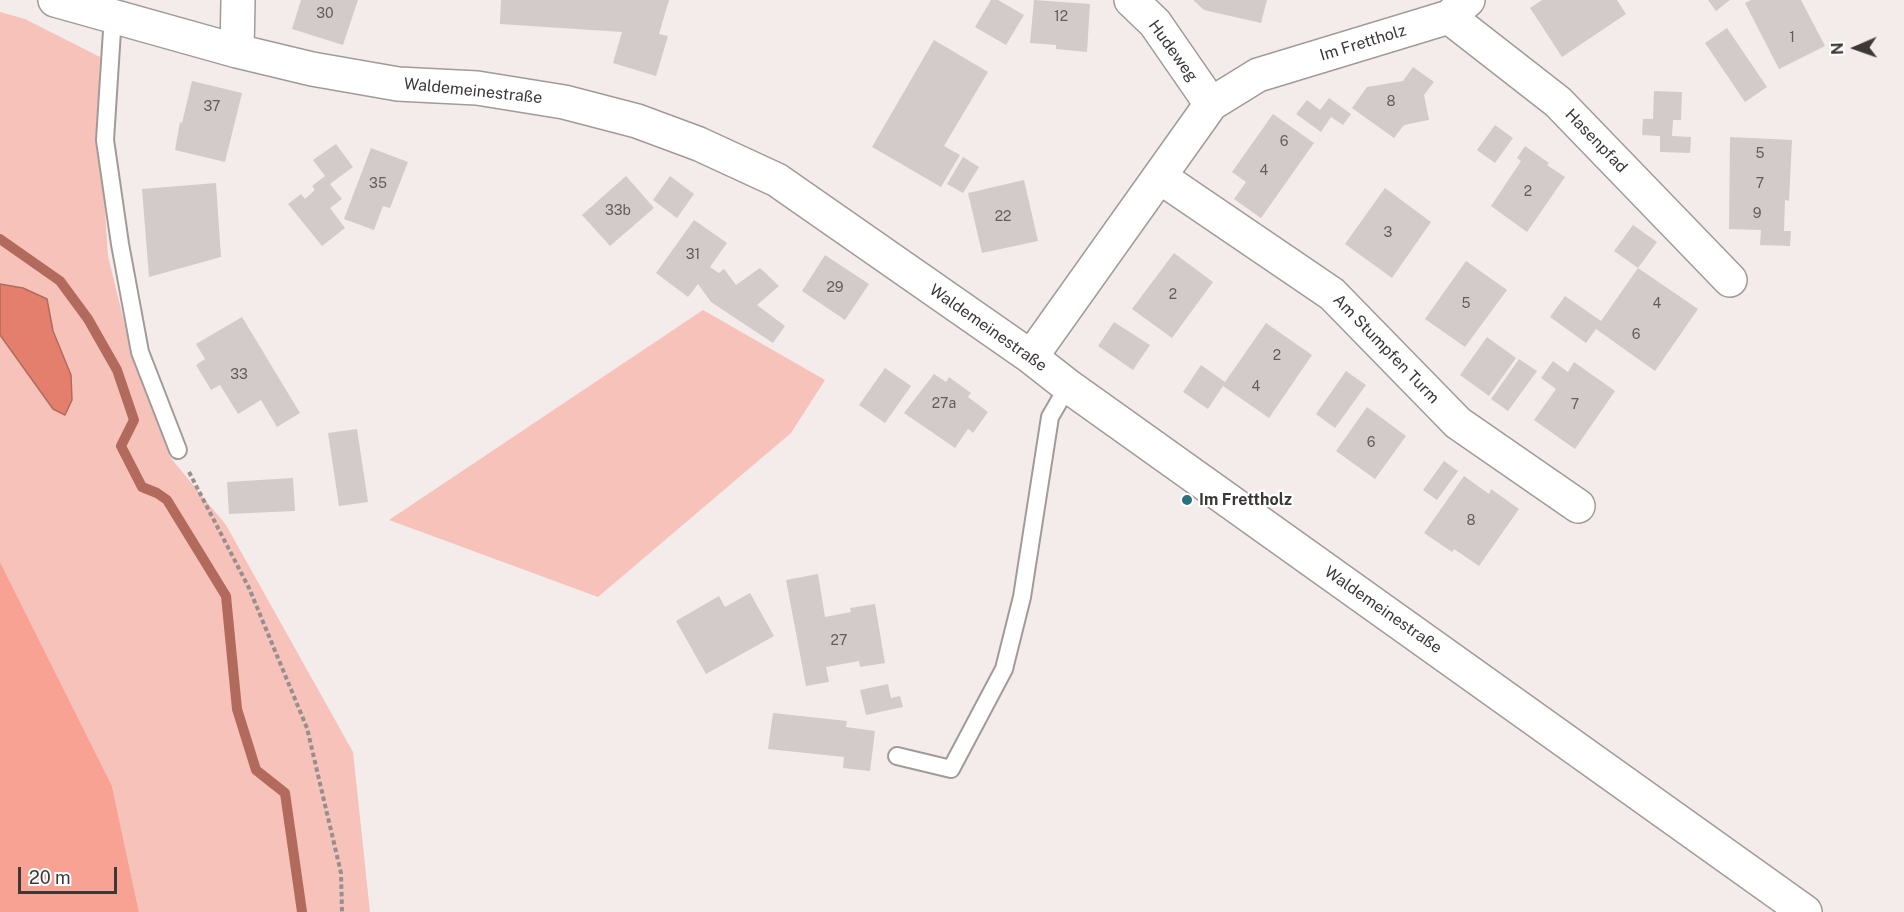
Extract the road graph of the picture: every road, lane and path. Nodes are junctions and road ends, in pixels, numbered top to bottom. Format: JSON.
{"nodes":[{"id":1,"x":55,"y":0,"type":"edge"},
{"id":2,"x":238,"y":0,"type":"edge"},
{"id":3,"x":1131,"y":0,"type":"edge"},
{"id":4,"x":1459,"y":9,"type":"edge"},
{"id":5,"x":113,"y":15,"type":"junction"},
{"id":6,"x":237,"y":51,"type":"junction"},
{"id":7,"x":1211,"y":104,"type":"junction"},
{"id":8,"x":1160,"y":177,"type":"junction"},
{"id":9,"x":1730,"y":280,"type":"dead end"},
{"id":10,"x":1031,"y":357,"type":"junction"},
{"id":11,"x":1068,"y":386,"type":"junction"},
{"id":12,"x":178,"y":450,"type":"joint"},
{"id":13,"x":1578,"y":506,"type":"dead end"},
{"id":14,"x":897,"y":756,"type":"dead end"},
{"id":15,"x":342,"y":912,"type":"edge"},
{"id":16,"x":1805,"y":912,"type":"edge"}],
"edges":[{"from":1,"to":5,"type":"street","name":"Waldemeinestraße"},
{"from":2,"to":6,"type":"street"},
{"from":3,"to":7,"type":"street","name":"Hudeweg"},
{"from":4,"to":7,"type":"street","name":"Im Frettholz"},
{"from":4,"to":9,"type":"street","name":"Hasenpfad"},
{"from":5,"to":6,"type":"street","name":"Waldemeinestraße"},
{"from":5,"to":12,"type":"lane"},
{"from":6,"to":10,"type":"street","name":"Waldemeinestraße"},
{"from":7,"to":8,"type":"street","name":"Im Frettholz"},
{"from":8,"to":10,"type":"street","name":"Im Frettholz"},
{"from":8,"to":13,"type":"street","name":"Am Stumpfen Turm"},
{"from":10,"to":11,"type":"street","name":"Waldemeinestraße"},
{"from":11,"to":14,"type":"lane"},
{"from":11,"to":16,"type":"street","name":"Waldemeinestraße"},
{"from":12,"to":15,"type":"path"}]}
